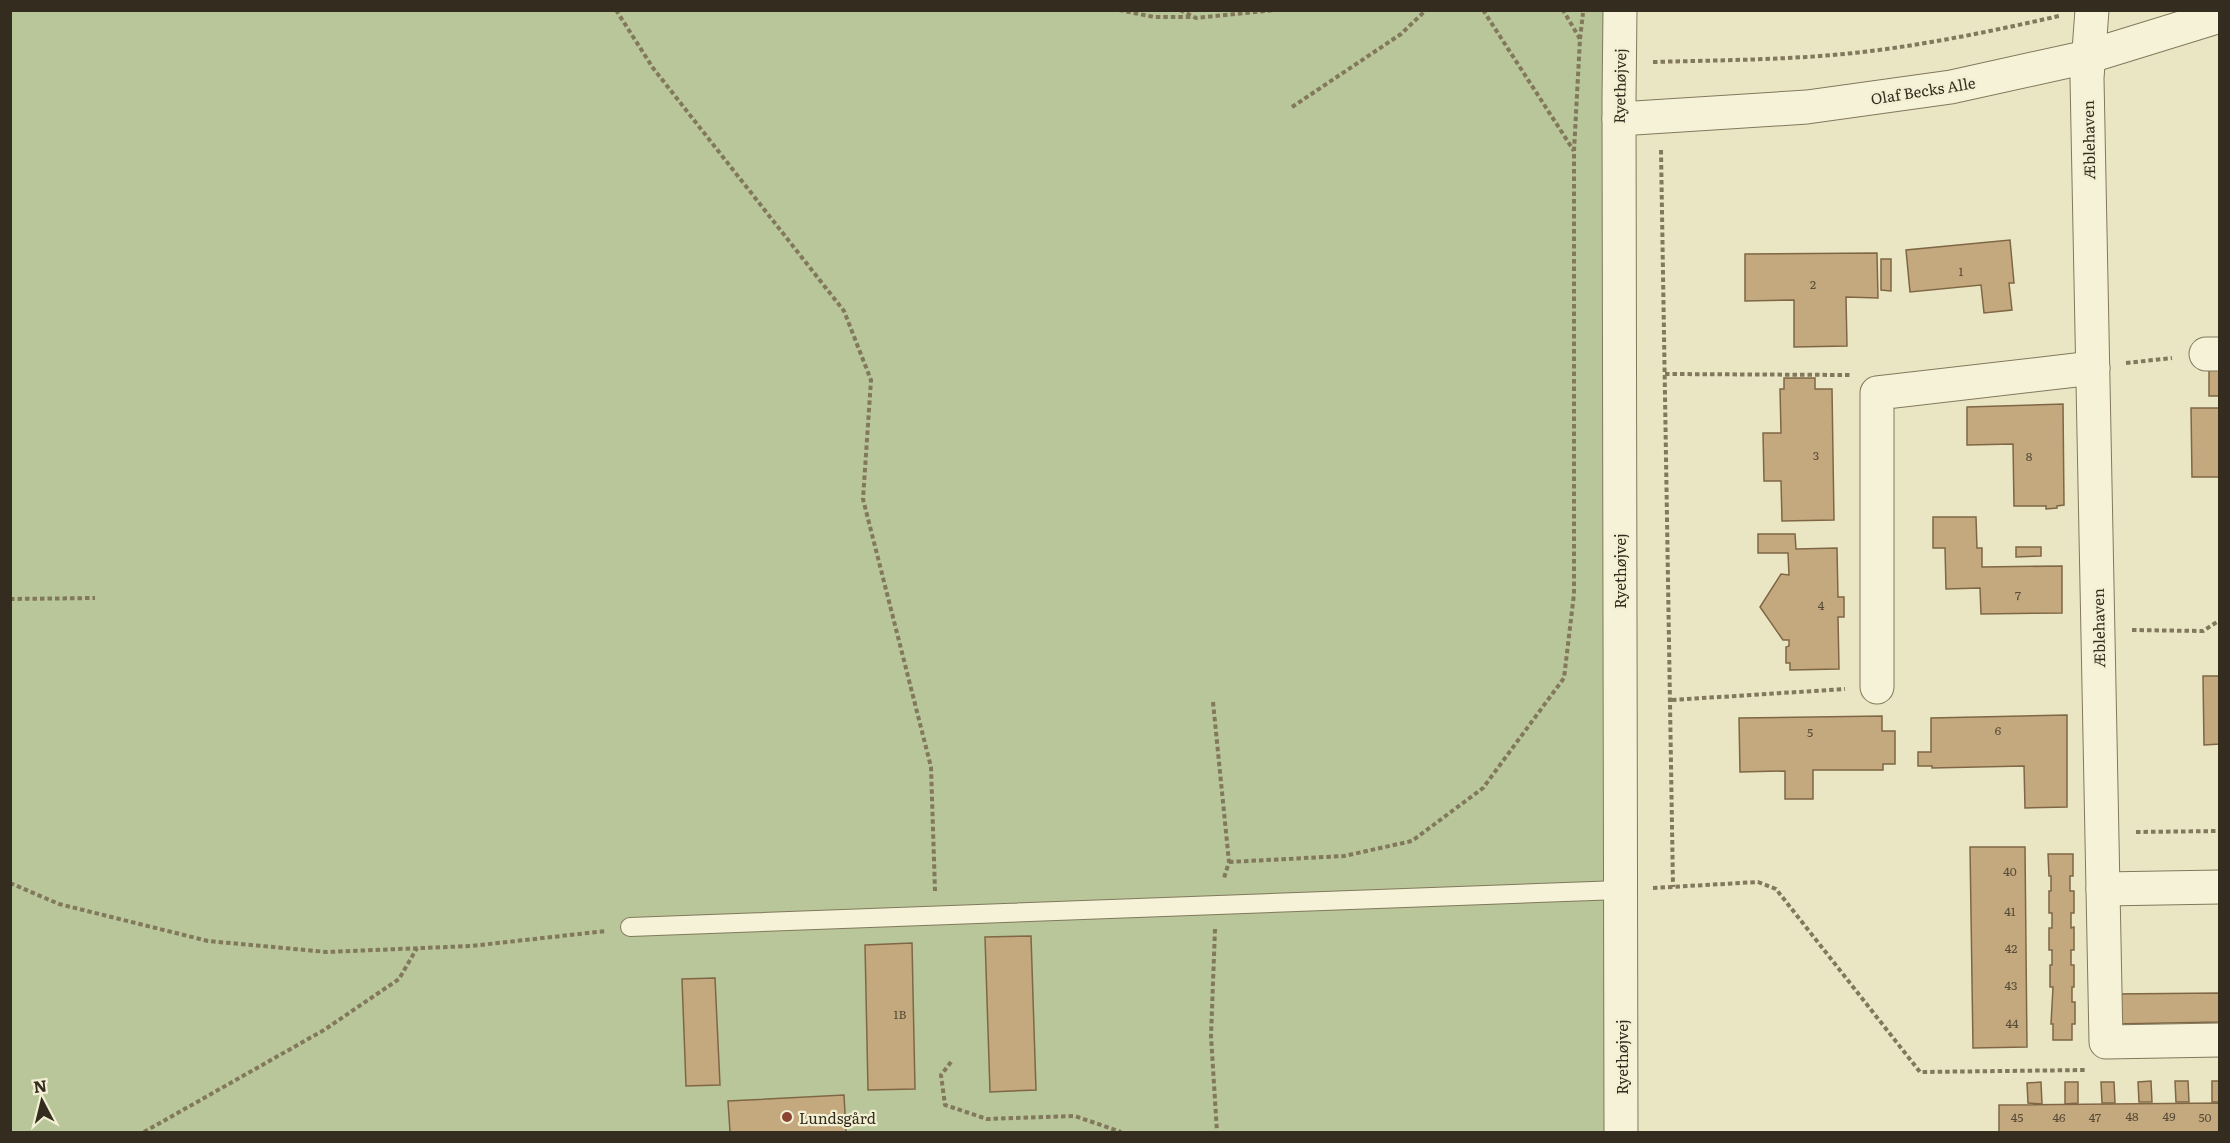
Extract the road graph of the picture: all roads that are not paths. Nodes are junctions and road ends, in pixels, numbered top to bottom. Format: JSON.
{"nodes":[{"id":1,"x":1620,"y":10,"type":"edge"},
{"id":2,"x":2092,"y":10,"type":"edge"},
{"id":3,"x":2220,"y":16,"type":"edge"},
{"id":4,"x":2087,"y":57,"type":"junction"},
{"id":5,"x":1619,"y":119,"type":"junction"},
{"id":6,"x":2093,"y":368,"type":"junction"},
{"id":7,"x":1877,"y":687,"type":"road end"},
{"id":8,"x":2220,"y":887,"type":"edge"},
{"id":9,"x":2103,"y":889,"type":"junction"},
{"id":10,"x":1620,"y":890,"type":"junction"},
{"id":11,"x":630,"y":927,"type":"road end"},
{"id":12,"x":2220,"y":1040,"type":"edge"},
{"id":13,"x":1621,"y":1132,"type":"edge"}],
"edges":[{"from":1,"to":5,"type":"street","name":"Ryethøjvej"},
{"from":2,"to":4,"type":"street","name":"Æblehaven"},
{"from":3,"to":4,"type":"street","name":"Olaf Becks Alle"},
{"from":4,"to":5,"type":"street","name":"Olaf Becks Alle"},
{"from":4,"to":6,"type":"street","name":"Æblehaven"},
{"from":5,"to":10,"type":"street","name":"Ryethøjvej"},
{"from":6,"to":7,"type":"street"},
{"from":6,"to":9,"type":"street","name":"Æblehaven"},
{"from":8,"to":9,"type":"street"},
{"from":9,"to":12,"type":"street","name":"Æblehaven"},
{"from":10,"to":11,"type":"lane"},
{"from":10,"to":13,"type":"street","name":"Ryethøjvej"}]}
